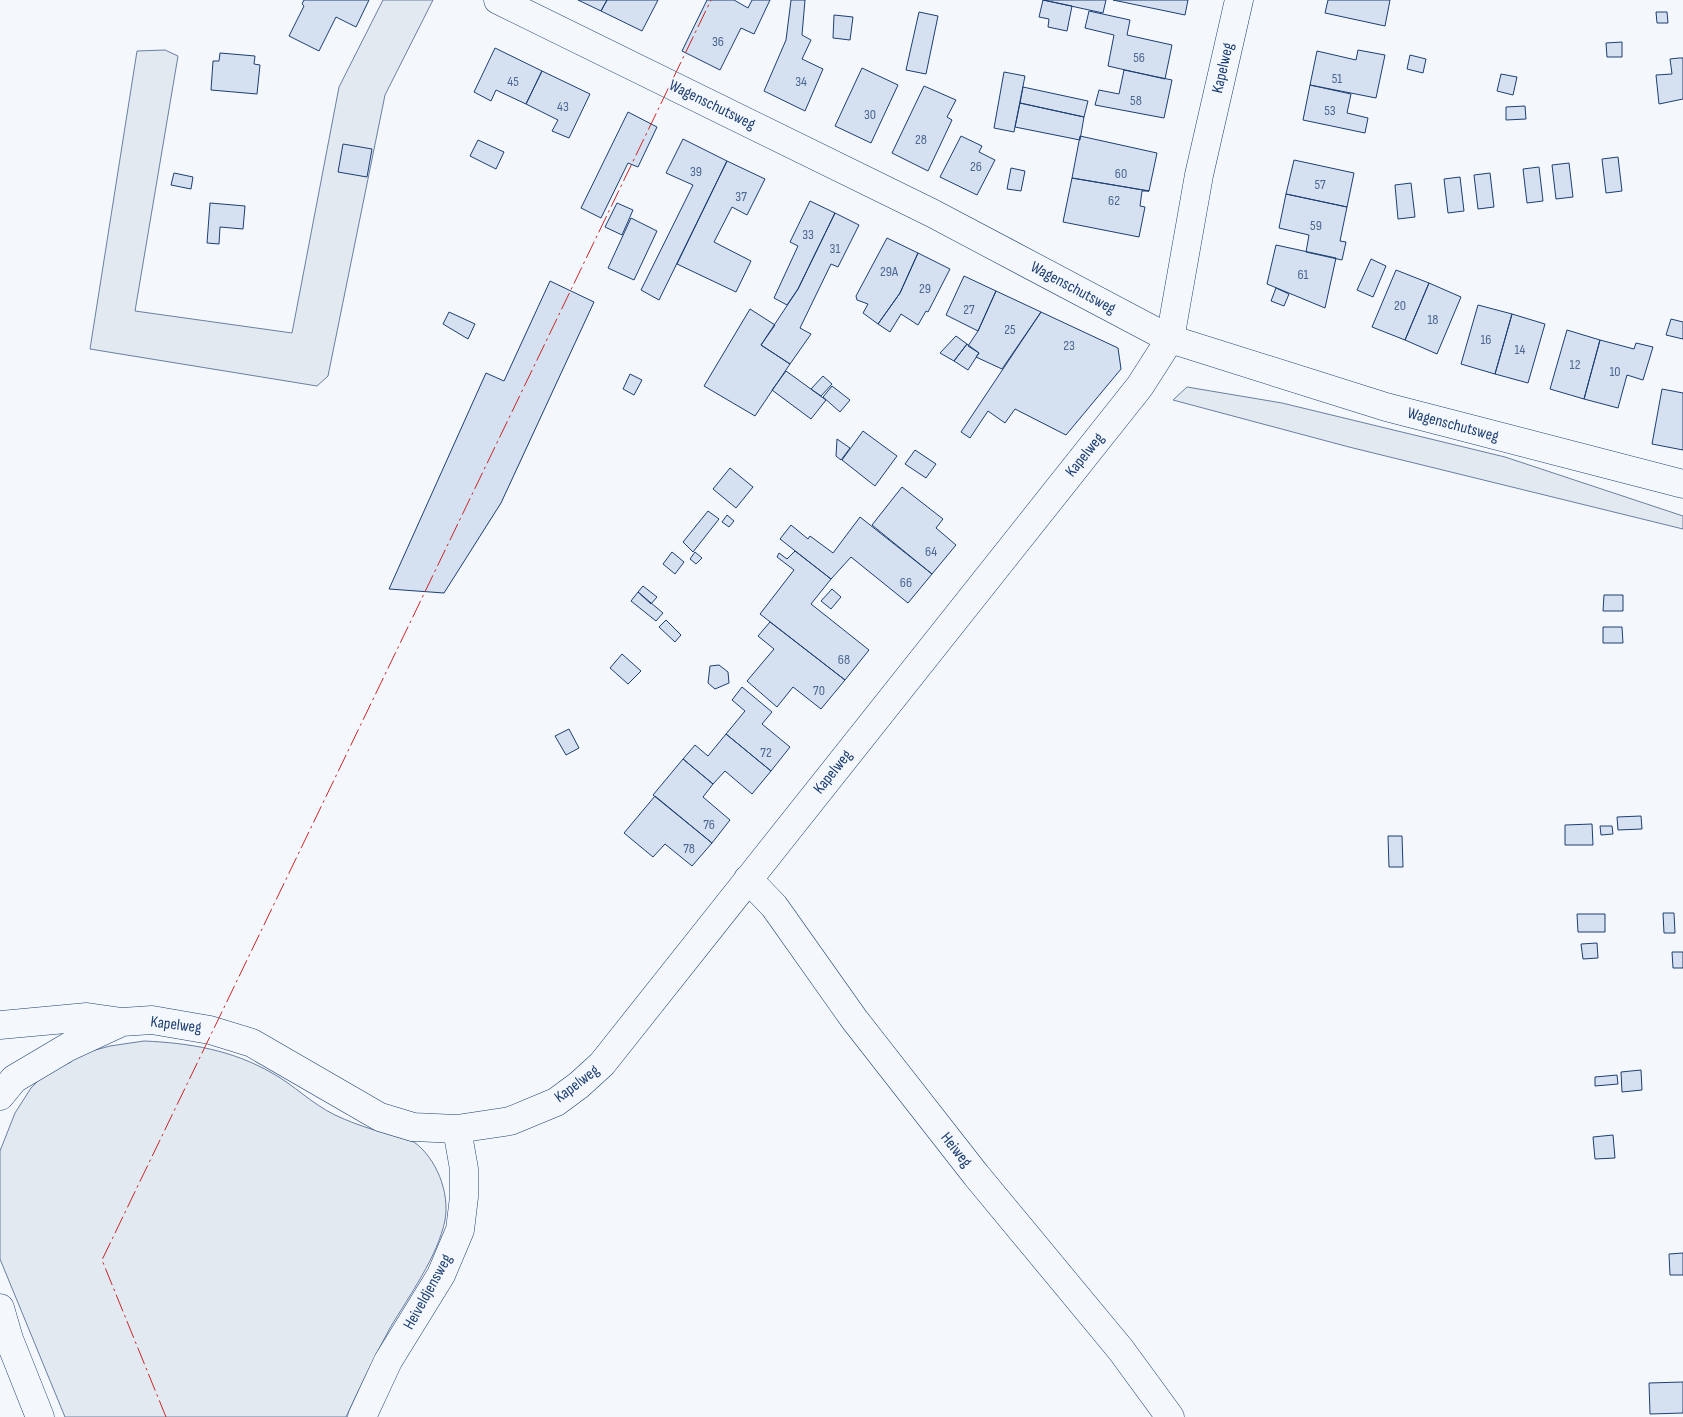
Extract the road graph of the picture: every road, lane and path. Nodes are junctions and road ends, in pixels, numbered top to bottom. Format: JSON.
{"nodes":[{"id":1,"x":498,"y":0,"type":"edge"},
{"id":2,"x":1239,"y":0,"type":"edge"},
{"id":3,"x":1170,"y":339,"type":"junction"},
{"id":4,"x":1683,"y":484,"type":"edge"},
{"id":5,"x":748,"y":879,"type":"junction"},
{"id":6,"x":122,"y":1022,"type":"junction"},
{"id":7,"x":0,"y":1025,"type":"edge"},
{"id":8,"x":0,"y":1096,"type":"edge"},
{"id":9,"x":457,"y":1129,"type":"junction"},
{"id":10,"x":0,"y":1308,"type":"edge"},
{"id":11,"x":4,"y":1332,"type":"edge"},
{"id":12,"x":40,"y":1417,"type":"edge"},
{"id":13,"x":362,"y":1417,"type":"edge"},
{"id":14,"x":1170,"y":1417,"type":"edge"}],
"edges":[{"from":1,"to":3,"type":"street","name":"Wagenschutsweg"},
{"from":2,"to":3,"type":"street","name":"Kapelweg"},
{"from":3,"to":4,"type":"street","name":"Wagenschutsweg"},
{"from":3,"to":5,"type":"street","name":"Kapelweg"},
{"from":5,"to":9,"type":"street","name":"Kapelweg"},
{"from":5,"to":14,"type":"street","name":"Heiweg"},
{"from":6,"to":7,"type":"street","name":"Kapelweg"},
{"from":6,"to":8,"type":"street","name":"Kapelweg"},
{"from":6,"to":9,"type":"street","name":"Kapelweg"},
{"from":9,"to":13,"type":"street","name":"Heiveldjensweg"},
{"from":10,"to":11,"type":"street"},
{"from":11,"to":12,"type":"street"}]}
